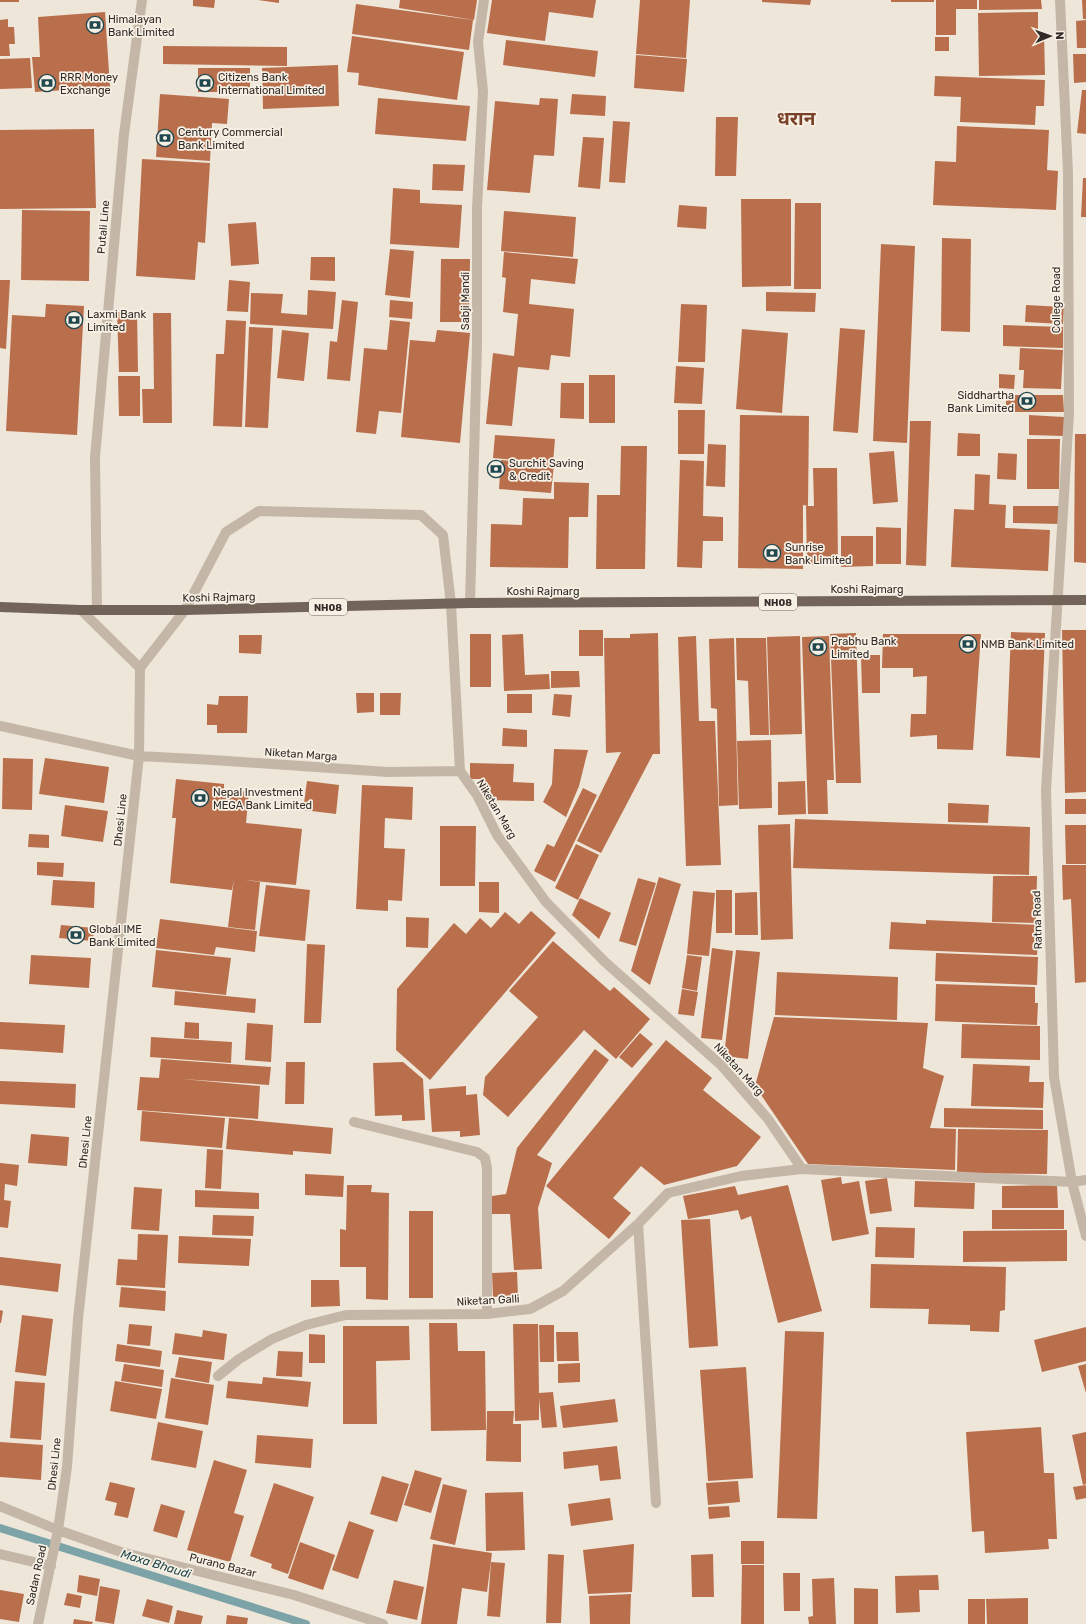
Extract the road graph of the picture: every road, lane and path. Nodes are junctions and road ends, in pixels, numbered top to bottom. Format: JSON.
{"nodes":[{"id":1,"x":142,"y":0,"type":"edge"},
{"id":2,"x":484,"y":0,"type":"edge"},
{"id":3,"x":1060,"y":0,"type":"edge"},
{"id":4,"x":1058,"y":600,"type":"junction"},
{"id":5,"x":1086,"y":600,"type":"edge"},
{"id":6,"x":470,"y":603,"type":"junction"},
{"id":7,"x":451,"y":604,"type":"junction"},
{"id":8,"x":0,"y":607,"type":"edge"},
{"id":9,"x":81,"y":610,"type":"junction"},
{"id":10,"x":97,"y":610,"type":"junction"},
{"id":11,"x":185,"y":610,"type":"junction"},
{"id":12,"x":140,"y":668,"type":"junction"},
{"id":13,"x":0,"y":726,"type":"edge"},
{"id":14,"x":139,"y":756,"type":"junction"},
{"id":15,"x":460,"y":771,"type":"junction"},
{"id":16,"x":354,"y":1122,"type":"dead end"},
{"id":17,"x":802,"y":1169,"type":"junction"},
{"id":18,"x":1086,"y":1180,"type":"edge"},
{"id":19,"x":1072,"y":1182,"type":"junction"},
{"id":20,"x":638,"y":1224,"type":"junction"},
{"id":21,"x":1086,"y":1236,"type":"edge"},
{"id":22,"x":487,"y":1314,"type":"junction"},
{"id":23,"x":218,"y":1376,"type":"dead end"},
{"id":24,"x":656,"y":1503,"type":"dead end"},
{"id":25,"x":0,"y":1506,"type":"edge"},
{"id":26,"x":58,"y":1530,"type":"junction"},
{"id":27,"x":0,"y":1554,"type":"edge"},
{"id":28,"x":51,"y":1566,"type":"junction"},
{"id":29,"x":38,"y":1624,"type":"edge"},
{"id":30,"x":382,"y":1624,"type":"edge"}],
"edges":[{"from":1,"to":10,"type":"street","name":"Putali Line"},
{"from":2,"to":6,"type":"street","name":"Sabji Mandi"},
{"from":3,"to":4,"type":"street","name":"College Road"},
{"from":4,"to":5,"type":"main road","name":"Koshi Rajmarg","number":"NH08"},
{"from":4,"to":6,"type":"main road","name":"Koshi Rajmarg","number":"NH08"},
{"from":4,"to":19,"type":"street","name":"Ratna Road"},
{"from":6,"to":7,"type":"main road","name":"Koshi Rajmarg","number":"NH08"},
{"from":7,"to":11,"type":"main road","name":"Koshi Rajmarg","number":"NH08"},
{"from":7,"to":11,"type":"street"},
{"from":7,"to":15,"type":"street"},
{"from":8,"to":9,"type":"main road","name":"Koshi Rajmarg","number":"NH08"},
{"from":9,"to":10,"type":"main road","name":"Koshi Rajmarg","number":"NH08"},
{"from":9,"to":12,"type":"street"},
{"from":10,"to":11,"type":"main road","name":"Koshi Rajmarg","number":"NH08"},
{"from":11,"to":12,"type":"street"},
{"from":12,"to":14,"type":"street","name":"Dhesi Line"},
{"from":13,"to":14,"type":"street","name":"Niketan Marga"},
{"from":14,"to":15,"type":"street","name":"Niketan Marga"},
{"from":14,"to":26,"type":"street","name":"Dhesi Line"},
{"from":15,"to":17,"type":"street","name":"Niketan Marg"},
{"from":16,"to":22,"type":"street"},
{"from":17,"to":19,"type":"street"},
{"from":17,"to":20,"type":"street","name":"Niketan Galli"},
{"from":18,"to":19,"type":"street"},
{"from":19,"to":21,"type":"street","name":"Ratna Road"},
{"from":20,"to":22,"type":"street","name":"Niketan Galli"},
{"from":20,"to":24,"type":"street"},
{"from":22,"to":23,"type":"street","name":"Niketan Galli"},
{"from":25,"to":26,"type":"street","name":"Purano Bazar"},
{"from":26,"to":28,"type":"street","name":"Sadan Road"},
{"from":26,"to":30,"type":"street","name":"Purano Bazar"},
{"from":27,"to":28,"type":"street"},
{"from":28,"to":29,"type":"street","name":"Sadan Road"}]}
